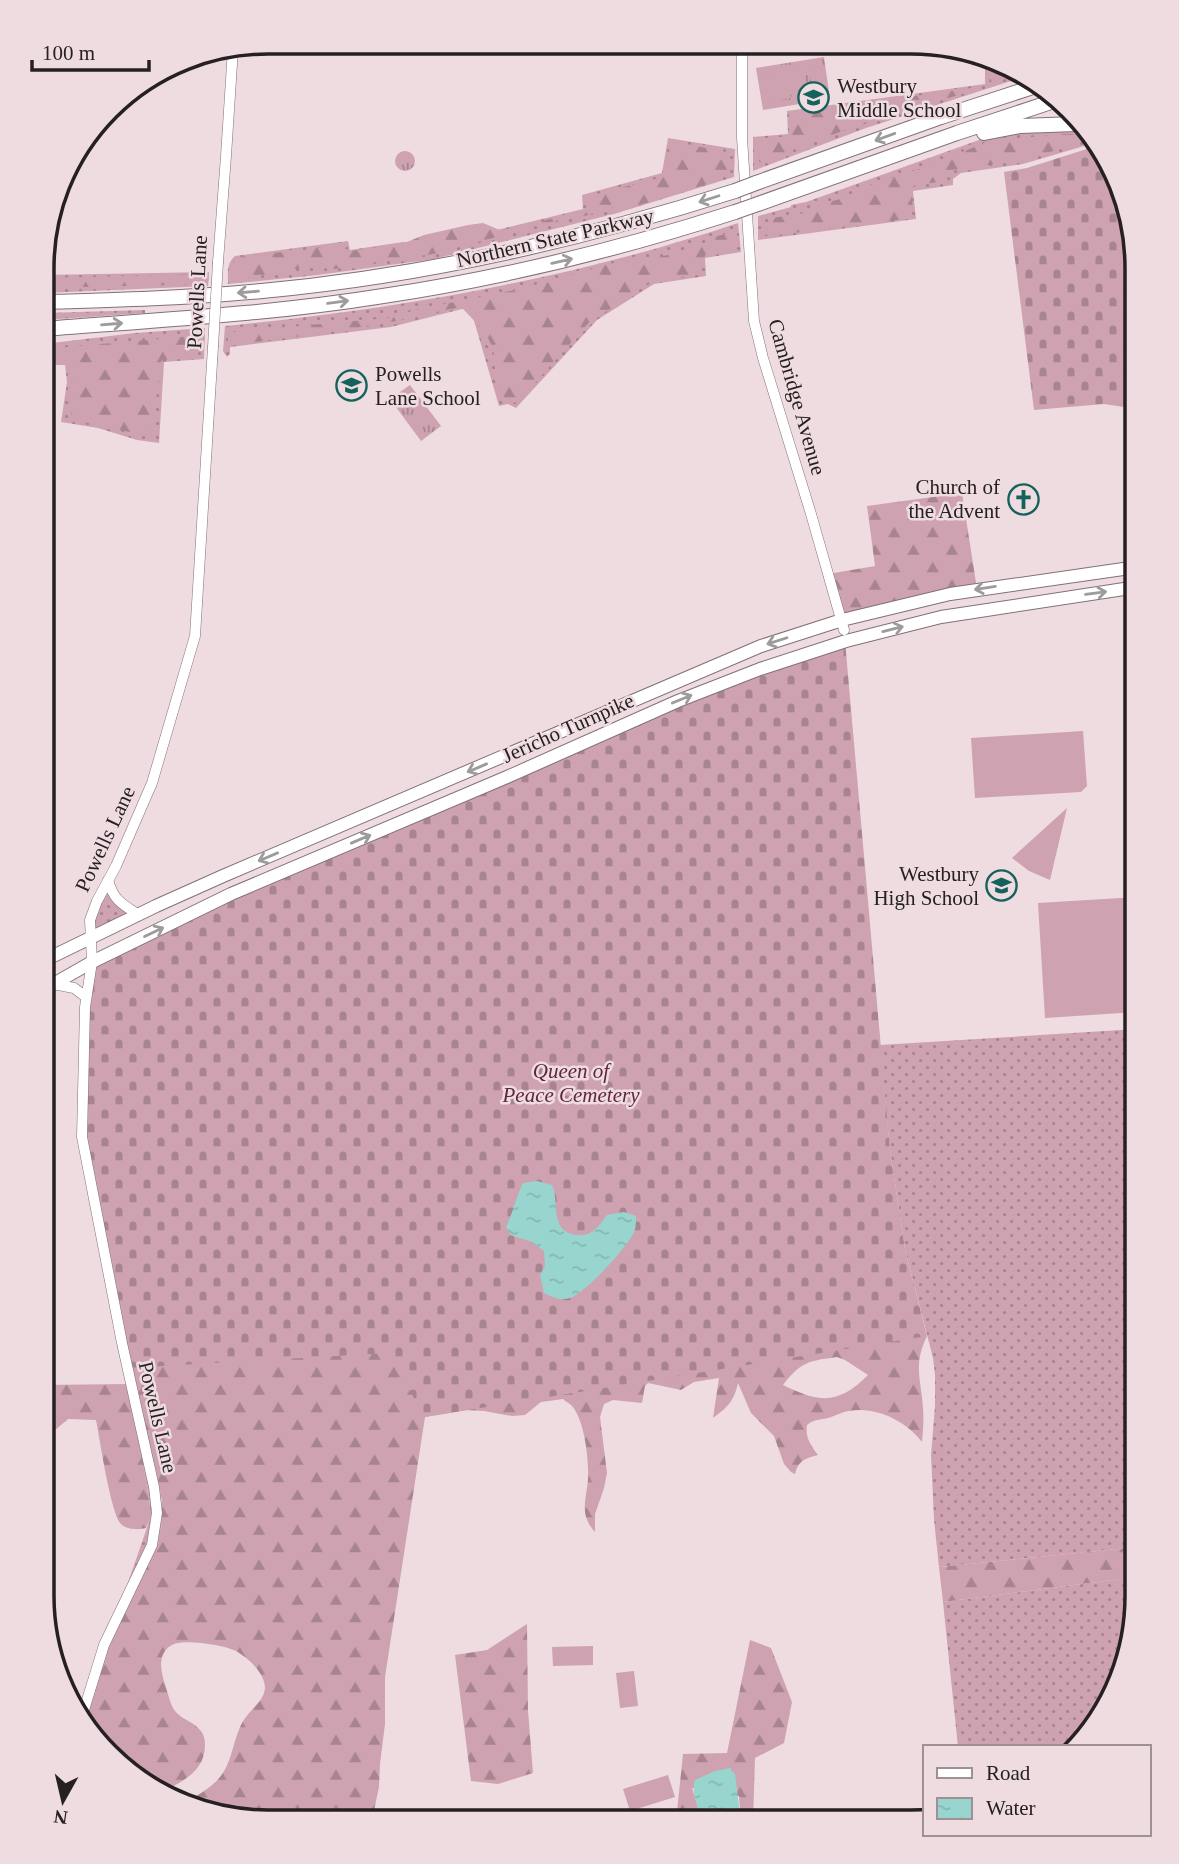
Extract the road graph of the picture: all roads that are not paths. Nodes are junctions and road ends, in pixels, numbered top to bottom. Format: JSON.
{"nodes":[{"id":1,"x":742,"y":54,"type":"edge"},
{"id":2,"x":232,"y":57,"type":"edge"},
{"id":3,"x":1022,"y":86,"type":"edge"},
{"id":4,"x":1027,"y":89,"type":"edge"},
{"id":5,"x":996,"y":99,"type":"junction"},
{"id":6,"x":1047,"y":103,"type":"edge"},
{"id":7,"x":1069,"y":124,"type":"edge"},
{"id":8,"x":930,"y":143,"type":"junction"},
{"id":9,"x":54,"y":302,"type":"edge"},
{"id":10,"x":54,"y":328,"type":"edge"},
{"id":11,"x":1125,"y":569,"type":"edge"},
{"id":12,"x":1053,"y":578,"type":"junction"},
{"id":13,"x":1125,"y":589,"type":"edge"},
{"id":14,"x":1055,"y":598,"type":"junction"},
{"id":15,"x":843,"y":625,"type":"junction"},
{"id":16,"x":108,"y":880,"type":"junction"},
{"id":17,"x":139,"y":915,"type":"junction"},
{"id":18,"x":90,"y":938,"type":"junction"},
{"id":19,"x":54,"y":956,"type":"edge"},
{"id":20,"x":92,"y":962,"type":"junction"},
{"id":21,"x":54,"y":984,"type":"edge"},
{"id":22,"x":54,"y":987,"type":"edge"},
{"id":23,"x":86,"y":997,"type":"junction"},
{"id":24,"x":85,"y":1706,"type":"edge"}],
"edges":[{"from":1,"to":15,"type":"street","name":"Cambridge Avenue"},
{"from":2,"to":16,"type":"street","name":"Powells Lane","bridge":true},
{"from":3,"to":5,"type":"highway"},
{"from":4,"to":5,"type":"highway","name":"Northern State Parkway"},
{"from":5,"to":9,"type":"highway","name":"Northern State Parkway","one_way":true,"bridge":true},
{"from":6,"to":8,"type":"highway","name":"Northern State Parkway"},
{"from":7,"to":8,"type":"highway"},
{"from":10,"to":8,"type":"highway","name":"Northern State Parkway","one_way":true,"bridge":true},
{"from":11,"to":12,"type":"main road","name":"Jericho Turnpike"},
{"from":12,"to":14,"type":"main road"},
{"from":12,"to":15,"type":"main road","name":"Jericho Turnpike","one_way":true},
{"from":14,"to":13,"type":"main road","name":"Jericho Turnpike","one_way":true},
{"from":20,"to":14,"type":"main road","name":"Jericho Turnpike","one_way":true},
{"from":15,"to":17,"type":"main road","name":"Jericho Turnpike","one_way":true},
{"from":16,"to":17,"type":"street"},
{"from":16,"to":18,"type":"street","name":"Powells Lane"},
{"from":17,"to":18,"type":"main road","name":"Jericho Turnpike"},
{"from":18,"to":19,"type":"main road","name":"Jericho Turnpike"},
{"from":18,"to":20,"type":"street","name":"Powells Lane"},
{"from":20,"to":21,"type":"main road","name":"Jericho Turnpike"},
{"from":20,"to":23,"type":"street","name":"Powells Lane"},
{"from":22,"to":23,"type":"street"},
{"from":23,"to":24,"type":"street","name":"Powells Lane"}]}
